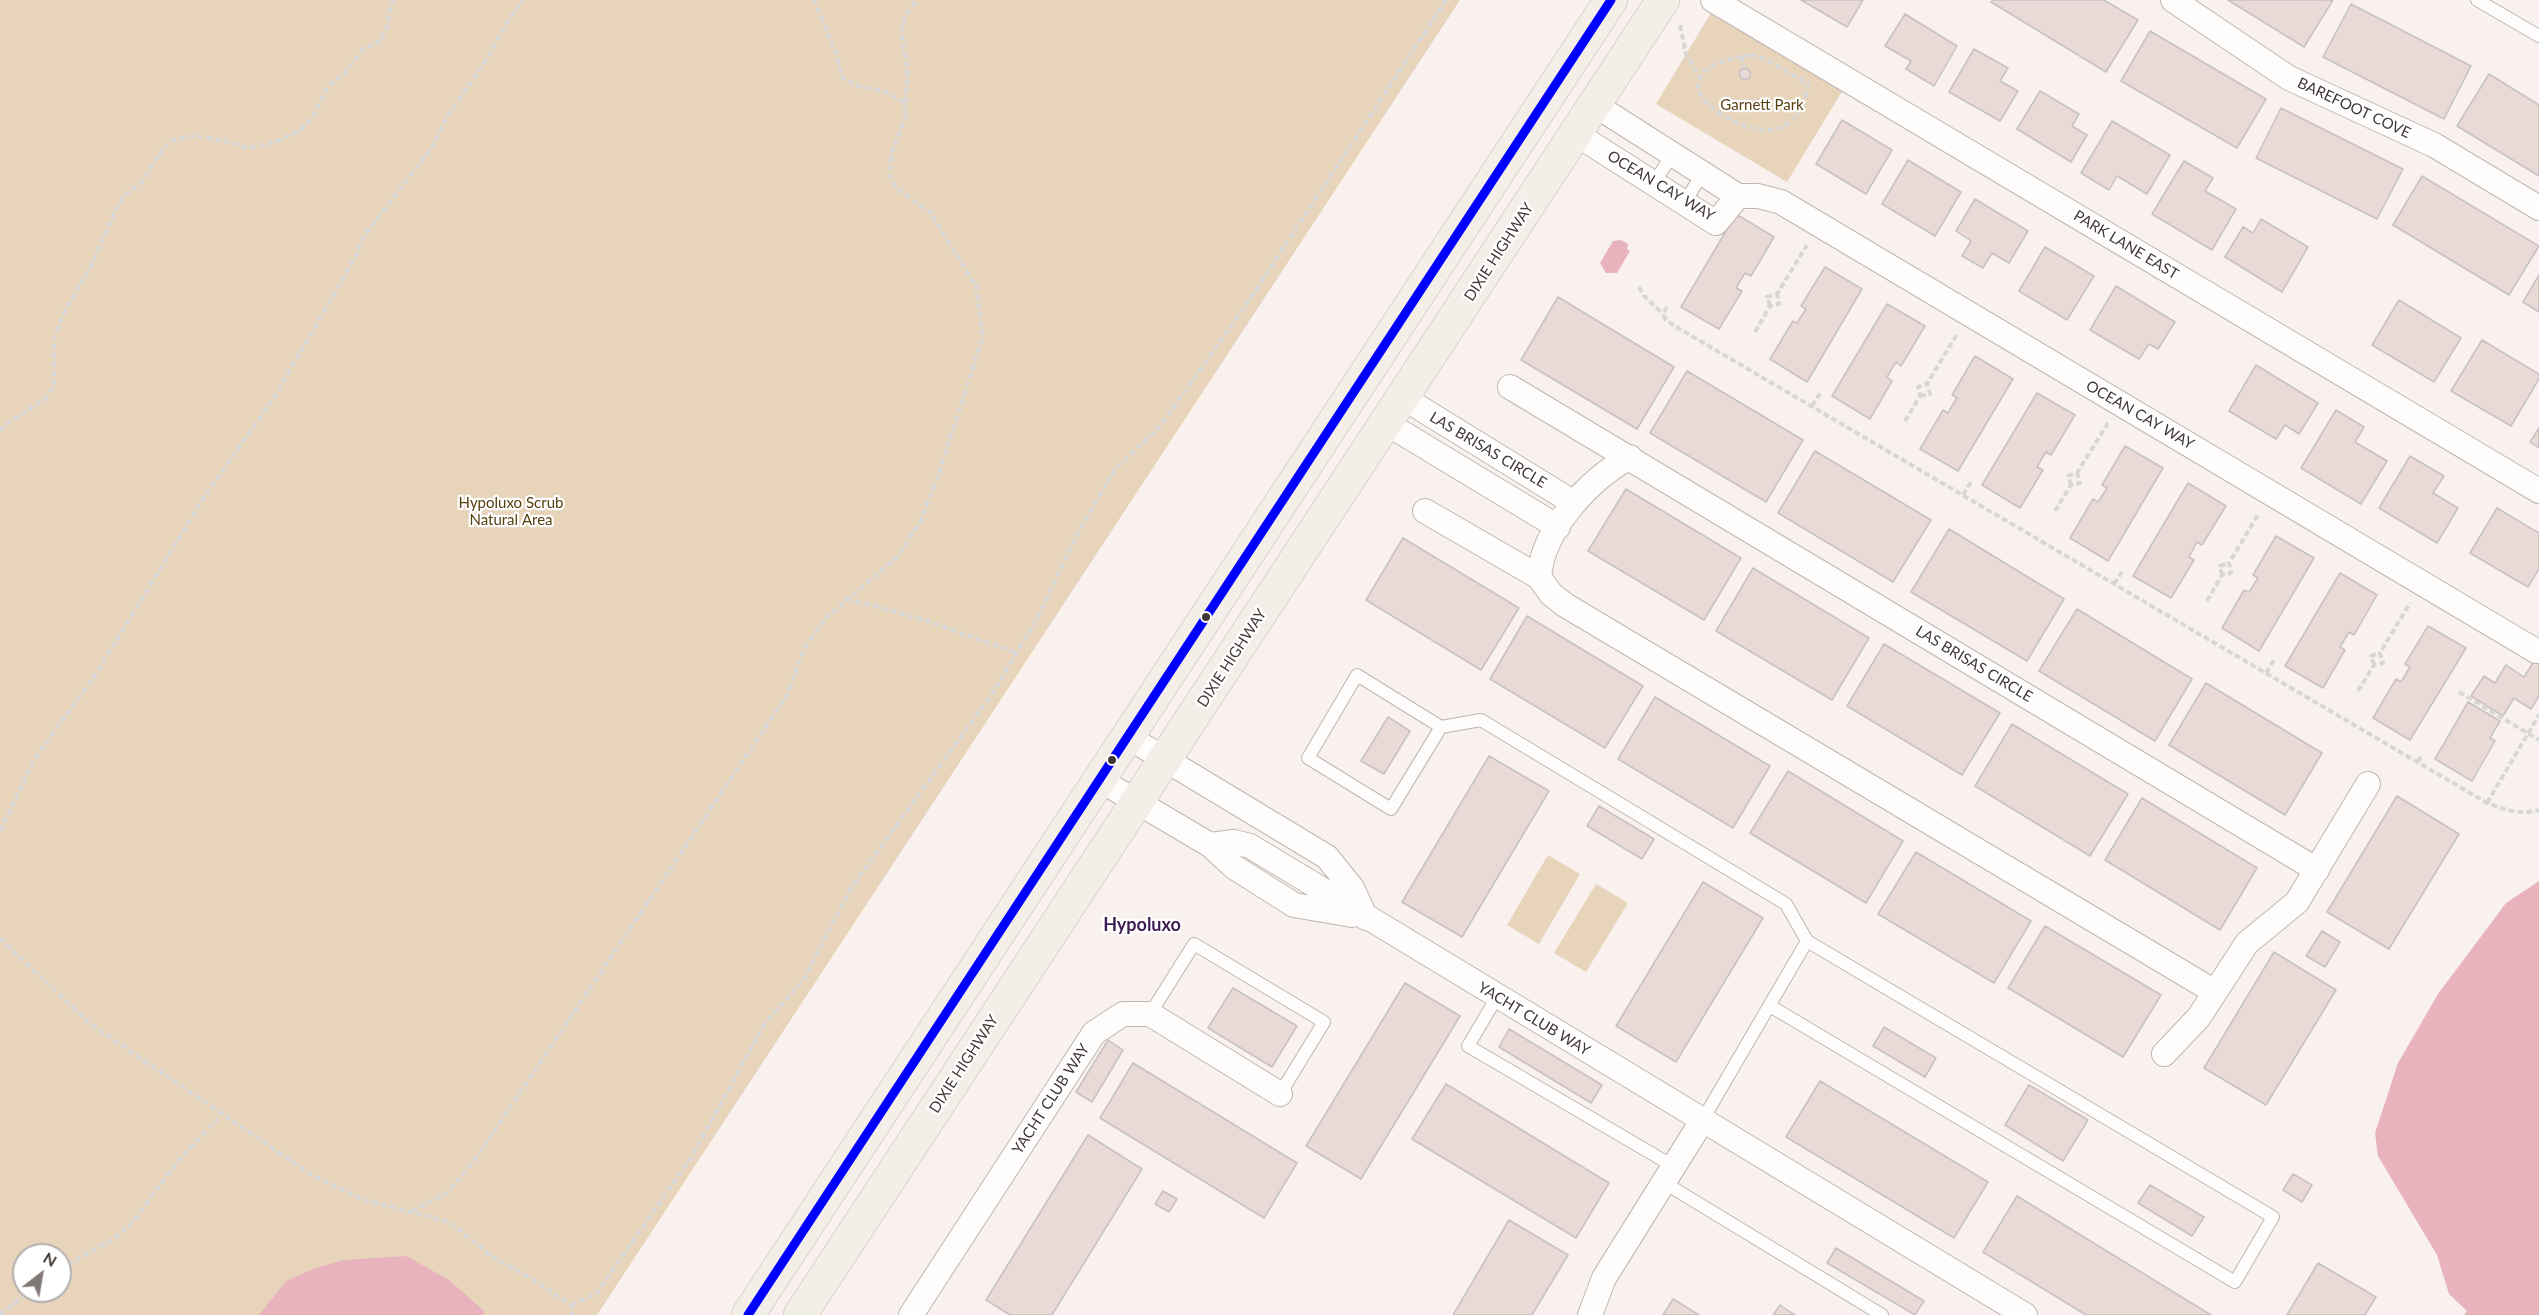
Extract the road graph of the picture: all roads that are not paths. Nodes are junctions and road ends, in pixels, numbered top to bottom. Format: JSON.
{"nodes":[{"id":1,"x":1611,"y":0,"type":"edge"},
{"id":2,"x":1713,"y":0,"type":"edge"},
{"id":3,"x":2173,"y":0,"type":"edge"},
{"id":4,"x":2477,"y":0,"type":"edge"},
{"id":5,"x":1672,"y":10,"type":"edge"},
{"id":6,"x":2539,"y":36,"type":"edge"},
{"id":7,"x":1595,"y":105,"type":"junction"},
{"id":8,"x":1576,"y":134,"type":"junction"},
{"id":9,"x":1672,"y":155,"type":"junction"},
{"id":10,"x":1702,"y":174,"type":"junction"},
{"id":11,"x":1654,"y":183,"type":"junction"},
{"id":12,"x":1738,"y":196,"type":"junction"},
{"id":13,"x":1684,"y":202,"type":"junction"},
{"id":14,"x":2539,"y":208,"type":"edge"},
{"id":15,"x":1510,"y":387,"type":"dead end"},
{"id":16,"x":1394,"y":410,"type":"junction"},
{"id":17,"x":1630,"y":458,"type":"junction"},
{"id":18,"x":1513,"y":482,"type":"junction"},
{"id":19,"x":2539,"y":491,"type":"edge"},
{"id":20,"x":1574,"y":503,"type":"junction"},
{"id":21,"x":1425,"y":512,"type":"dead end"},
{"id":22,"x":1558,"y":527,"type":"junction"},
{"id":23,"x":1539,"y":577,"type":"junction"},
{"id":24,"x":2536,"y":651,"type":"dead end"},
{"id":25,"x":1441,"y":727,"type":"junction"},
{"id":26,"x":1128,"y":737,"type":"junction"},
{"id":27,"x":1165,"y":759,"type":"junction"},
{"id":28,"x":1100,"y":780,"type":"junction"},
{"id":29,"x":2368,"y":784,"type":"dead end"},
{"id":30,"x":1136,"y":803,"type":"junction"},
{"id":31,"x":1290,"y":834,"type":"junction"},
{"id":32,"x":1210,"y":845,"type":"junction"},
{"id":33,"x":1272,"y":859,"type":"junction"},
{"id":34,"x":2317,"y":870,"type":"junction"},
{"id":35,"x":1255,"y":881,"type":"junction"},
{"id":36,"x":1366,"y":918,"type":"junction"},
{"id":37,"x":1808,"y":941,"type":"junction"},
{"id":38,"x":2216,"y":992,"type":"junction"},
{"id":39,"x":1497,"y":997,"type":"junction"},
{"id":40,"x":1770,"y":1006,"type":"junction"},
{"id":41,"x":1150,"y":1014,"type":"junction"},
{"id":42,"x":2164,"y":1054,"type":"dead end"},
{"id":43,"x":1280,"y":1094,"type":"joint"},
{"id":44,"x":1702,"y":1121,"type":"junction"},
{"id":45,"x":1668,"y":1174,"type":"junction"},
{"id":46,"x":748,"y":1315,"type":"edge"},
{"id":47,"x":800,"y":1315,"type":"edge"},
{"id":48,"x":911,"y":1315,"type":"edge"},
{"id":49,"x":1590,"y":1315,"type":"edge"},
{"id":50,"x":1882,"y":1315,"type":"edge"},
{"id":51,"x":2025,"y":1315,"type":"edge"}],
"edges":[{"from":1,"to":26,"type":"main road"},
{"from":2,"to":19,"type":"street","name":"PARK LANE EAST"},
{"from":3,"to":14,"type":"street","name":"BAREFOOT COVE"},
{"from":4,"to":6,"type":"lane"},
{"from":5,"to":7,"type":"main road","name":"DIXIE HIGHWAY"},
{"from":7,"to":8,"type":"main road","name":"DIXIE HIGHWAY"},
{"from":7,"to":9,"type":"street","name":"OCEAN CAY WAY"},
{"from":8,"to":11,"type":"street","name":"OCEAN CAY WAY"},
{"from":8,"to":16,"type":"main road","name":"DIXIE HIGHWAY"},
{"from":9,"to":10,"type":"street","name":"OCEAN CAY WAY"},
{"from":9,"to":11,"type":"lane"},
{"from":10,"to":12,"type":"street","name":"OCEAN CAY WAY"},
{"from":10,"to":13,"type":"lane"},
{"from":11,"to":13,"type":"street","name":"OCEAN CAY WAY"},
{"from":12,"to":13,"type":"street","name":"OCEAN CAY WAY"},
{"from":12,"to":24,"type":"street","name":"OCEAN CAY WAY"},
{"from":15,"to":17,"type":"street","name":"LAS BRISAS CIRCLE"},
{"from":16,"to":18,"type":"street","name":"LAS BRISAS CIRCLE"},
{"from":16,"to":27,"type":"main road","name":"DIXIE HIGHWAY"},
{"from":17,"to":20,"type":"street"},
{"from":17,"to":34,"type":"street","name":"LAS BRISAS CIRCLE"},
{"from":18,"to":20,"type":"street","name":"LAS BRISAS CIRCLE"},
{"from":18,"to":22,"type":"street","name":"LAS BRISAS CIRCLE"},
{"from":20,"to":22,"type":"street"},
{"from":21,"to":23,"type":"street"},
{"from":22,"to":23,"type":"street"},
{"from":23,"to":38,"type":"street"},
{"from":25,"to":25,"type":"lane"},
{"from":25,"to":37,"type":"lane"},
{"from":26,"to":27,"type":"street"},
{"from":26,"to":28,"type":"main road"},
{"from":27,"to":30,"type":"main road","name":"DIXIE HIGHWAY"},
{"from":27,"to":31,"type":"street"},
{"from":28,"to":30,"type":"street","name":"YACHT CLUB WAY"},
{"from":28,"to":46,"type":"main road"},
{"from":29,"to":34,"type":"street"},
{"from":30,"to":32,"type":"street","name":"YACHT CLUB WAY"},
{"from":30,"to":47,"type":"main road","name":"DIXIE HIGHWAY"},
{"from":31,"to":33,"type":"street"},
{"from":31,"to":36,"type":"street"},
{"from":32,"to":33,"type":"street","name":"YACHT CLUB WAY"},
{"from":32,"to":35,"type":"street","name":"YACHT CLUB WAY"},
{"from":33,"to":35,"type":"street"},
{"from":33,"to":36,"type":"street","name":"YACHT CLUB WAY"},
{"from":34,"to":38,"type":"street"},
{"from":35,"to":36,"type":"street","name":"YACHT CLUB WAY"},
{"from":36,"to":39,"type":"street","name":"YACHT CLUB WAY"},
{"from":37,"to":40,"type":"lane"},
{"from":37,"to":40,"type":"lane"},
{"from":38,"to":42,"type":"street"},
{"from":39,"to":44,"type":"street","name":"YACHT CLUB WAY"},
{"from":39,"to":45,"type":"lane"},
{"from":40,"to":44,"type":"lane"},
{"from":41,"to":43,"type":"street"},
{"from":41,"to":43,"type":"lane"},
{"from":41,"to":48,"type":"street","name":"YACHT CLUB WAY"},
{"from":44,"to":45,"type":"street"},
{"from":44,"to":51,"type":"street","name":"YACHT CLUB WAY"},
{"from":45,"to":49,"type":"street"},
{"from":45,"to":50,"type":"lane"}]}
